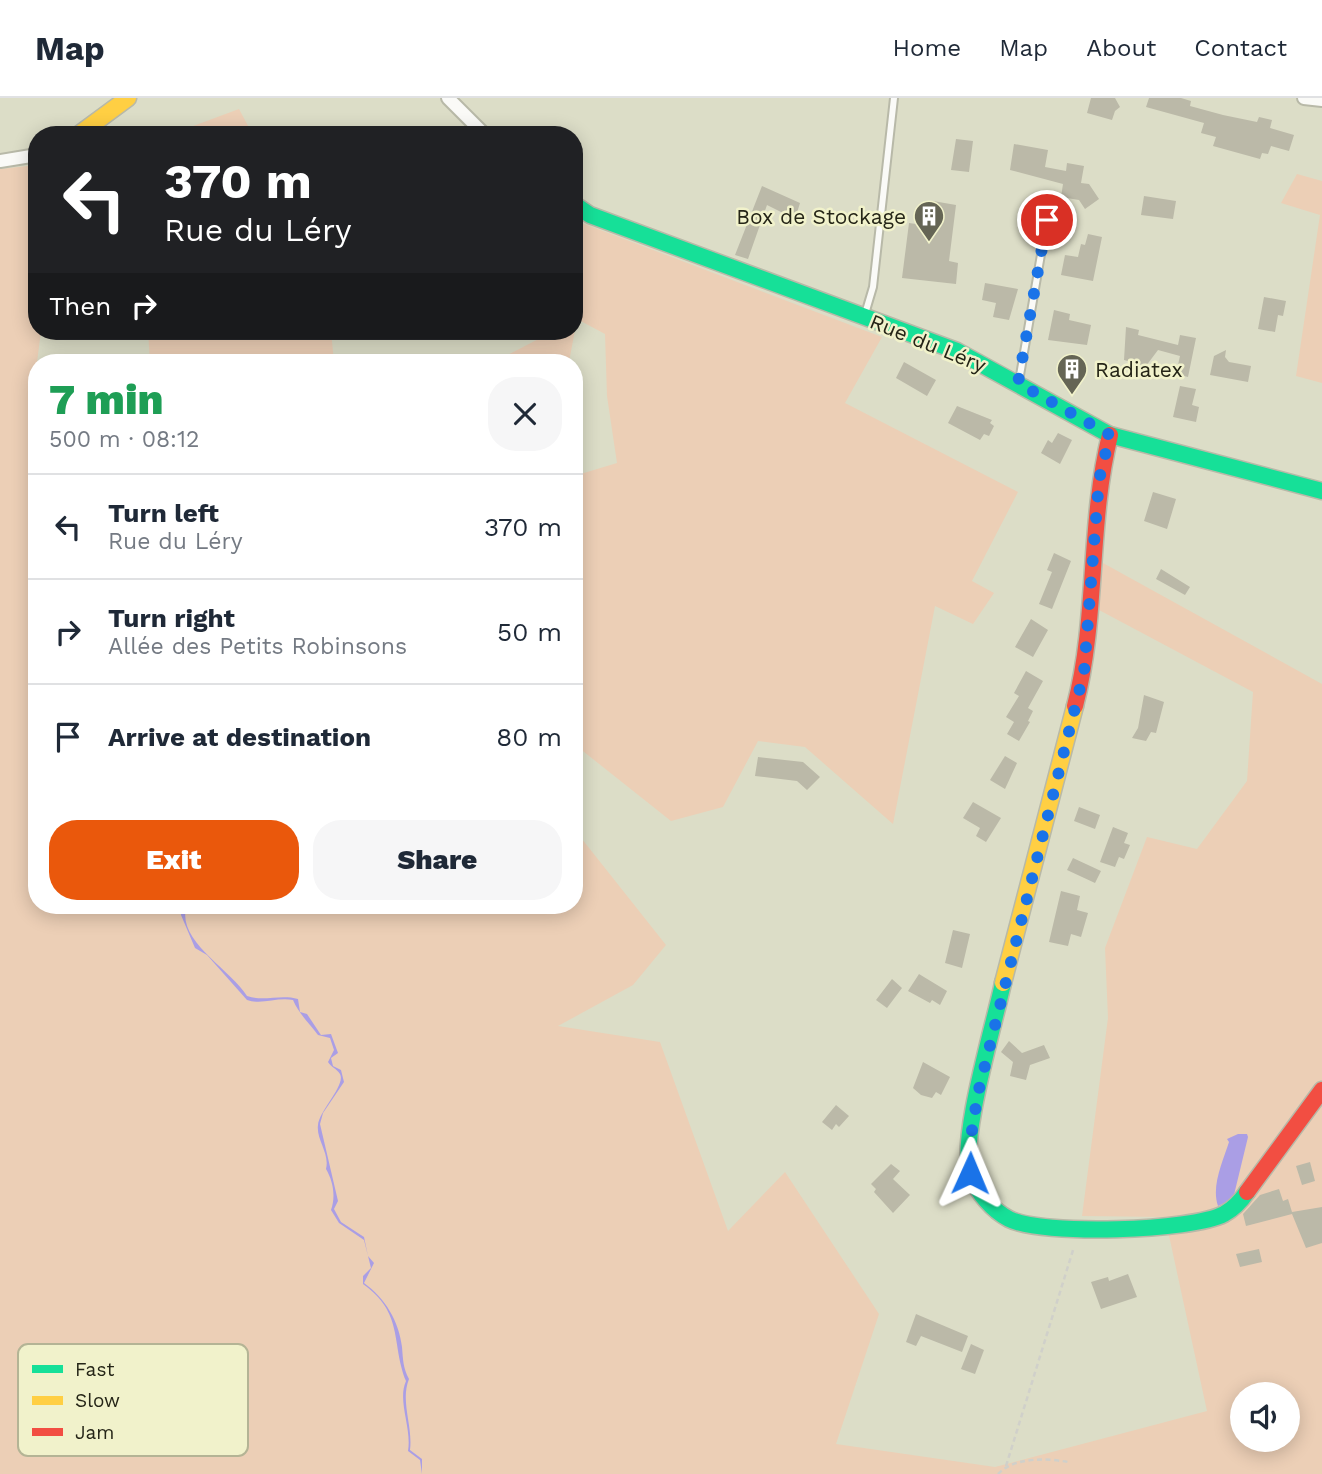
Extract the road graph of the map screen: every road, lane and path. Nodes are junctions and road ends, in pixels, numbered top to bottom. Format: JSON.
{"nodes":[{"id":1,"x":128,"y":98,"type":"edge"},
{"id":2,"x":448,"y":98,"type":"edge"},
{"id":3,"x":894,"y":98,"type":"edge"},
{"id":4,"x":1304,"y":98,"type":"edge"},
{"id":5,"x":1322,"y":100,"type":"edge"},
{"id":6,"x":90,"y":126,"type":"edge"},
{"id":7,"x":476,"y":126,"type":"edge"},
{"id":8,"x":28,"y":156,"type":"edge"},
{"id":9,"x":0,"y":161,"type":"edge"},
{"id":10,"x":583,"y":210,"type":"edge"},
{"id":11,"x":1047,"y":220,"type":"dead end"},
{"id":12,"x":864,"y":317,"type":"junction"},
{"id":13,"x":1018,"y":383,"type":"junction"},
{"id":14,"x":1110,"y":435,"type":"junction"},
{"id":15,"x":1322,"y":491,"type":"edge"},
{"id":16,"x":1322,"y":1090,"type":"edge"},
{"id":17,"x":1079,"y":1231,"type":"junction"},
{"id":18,"x":1068,"y":1462,"type":"dead end"},
{"id":19,"x":1006,"y":1466,"type":"junction"},
{"id":20,"x":998,"y":1474,"type":"edge"}],
"edges":[{"from":1,"to":6,"type":"street"},
{"from":2,"to":7,"type":"street"},
{"from":3,"to":12,"type":"lane"},
{"from":4,"to":5,"type":"street"},
{"from":8,"to":9,"type":"street"},
{"from":10,"to":12,"type":"street","name":"Rue du Léry"},
{"from":11,"to":13,"type":"lane"},
{"from":12,"to":13,"type":"street","name":"Rue du Léry"},
{"from":13,"to":14,"type":"street","name":"Rue du Léry"},
{"from":14,"to":15,"type":"street","name":"Rue du Léry"},
{"from":14,"to":17,"type":"street"},
{"from":16,"to":17,"type":"street"},
{"from":17,"to":19,"type":"path"},
{"from":18,"to":19,"type":"path"},
{"from":19,"to":20,"type":"path"}]}
